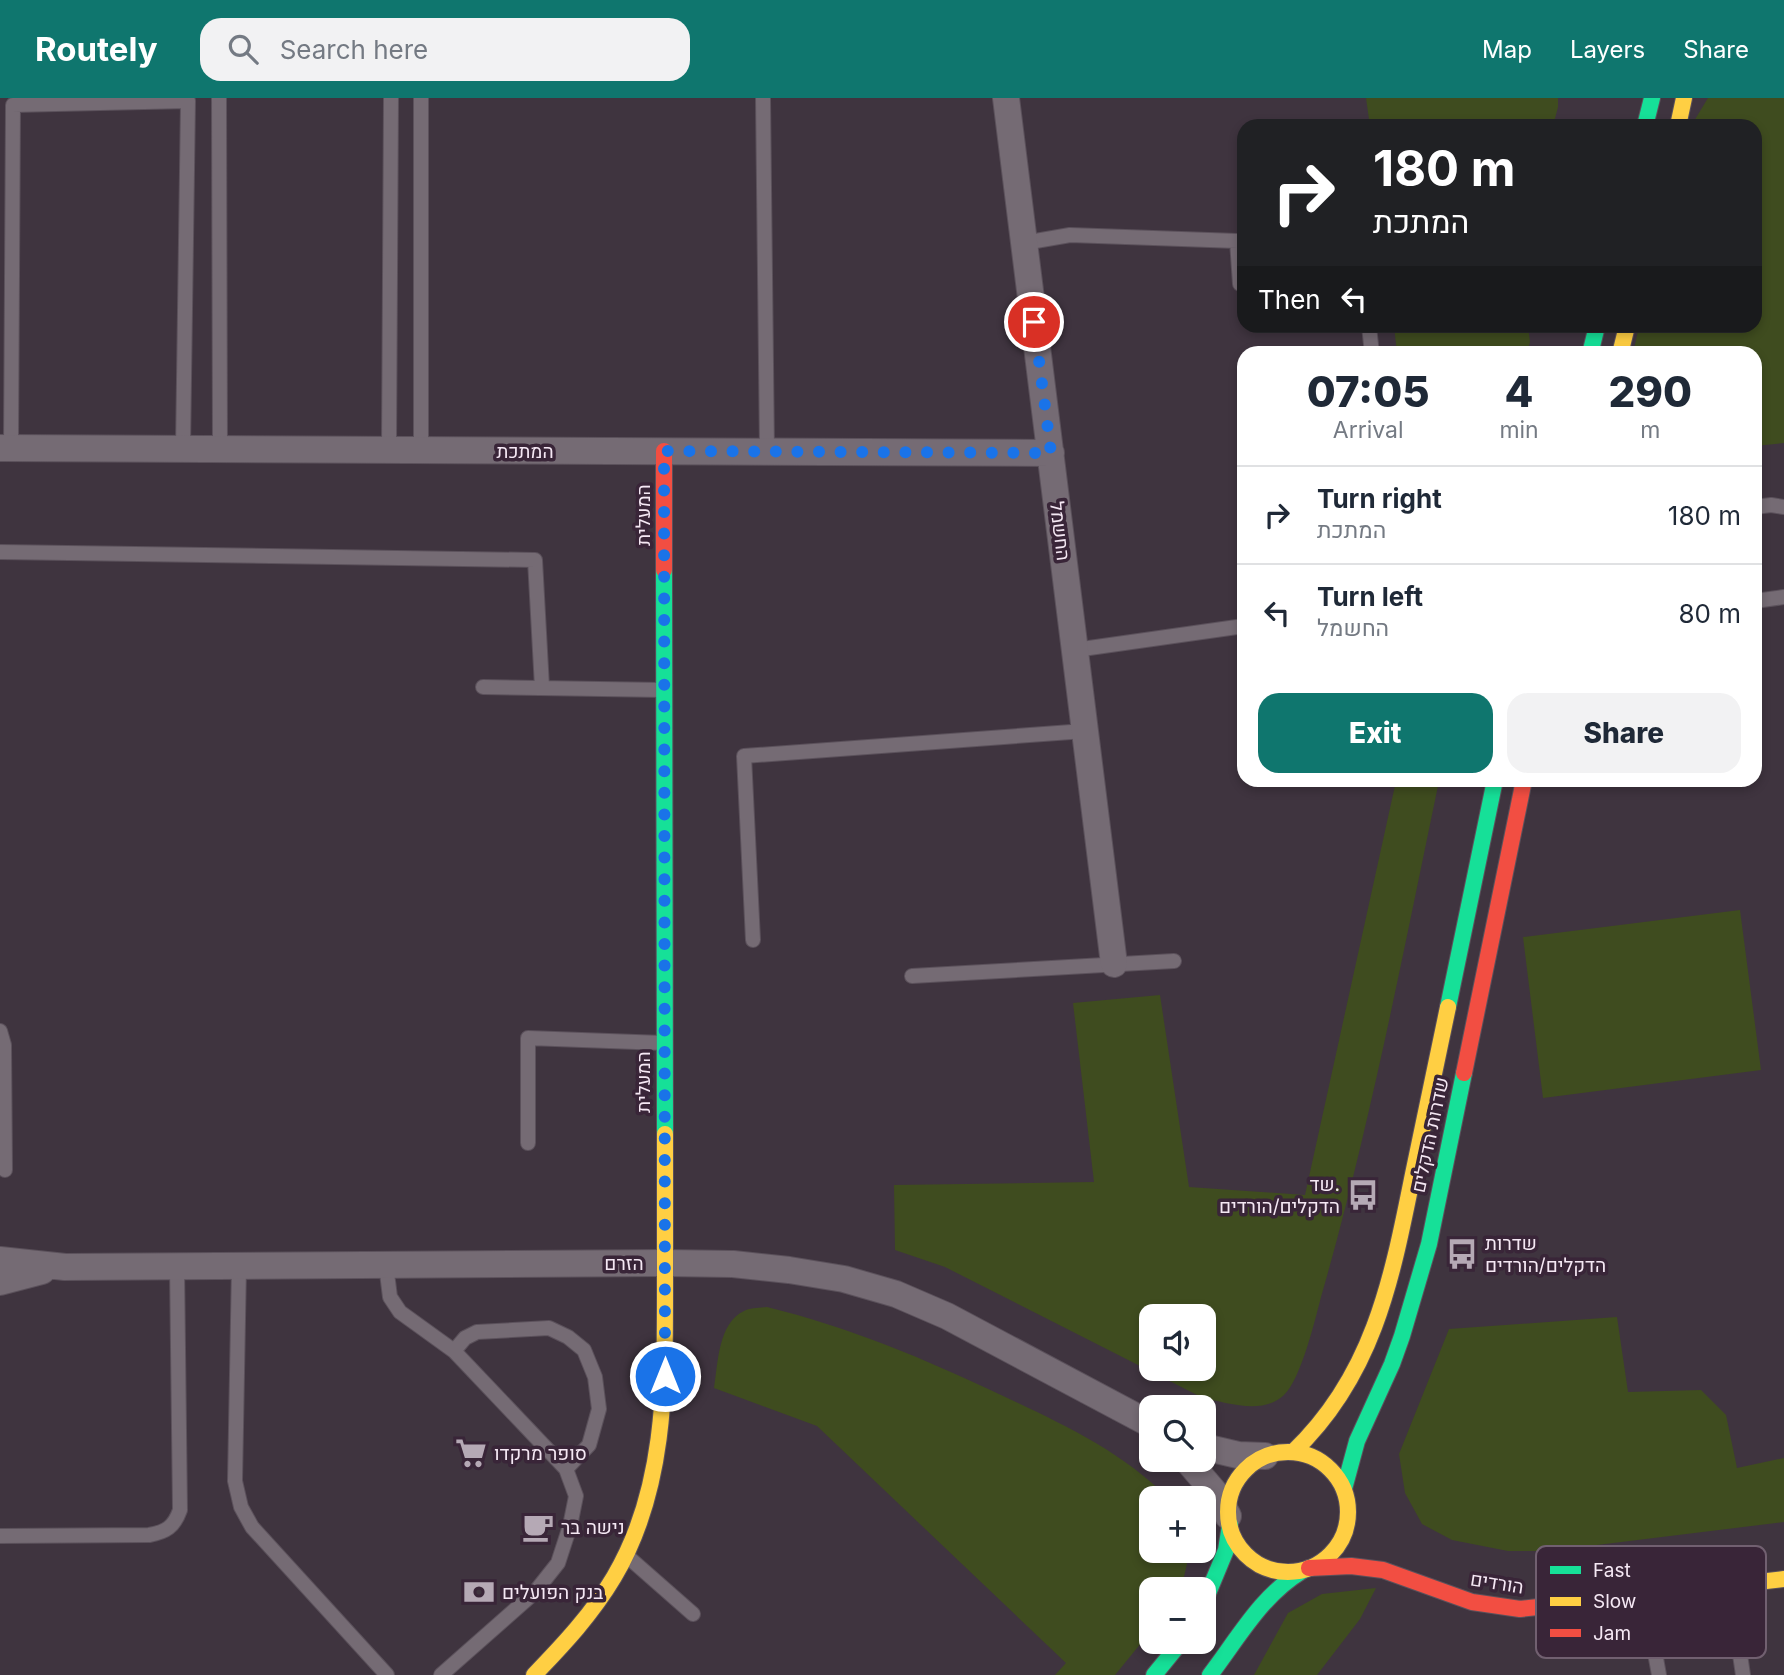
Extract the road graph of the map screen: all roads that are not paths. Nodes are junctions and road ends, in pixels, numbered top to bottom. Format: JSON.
{"nodes":[{"id":1,"x":219,"y":98,"type":"edge"},
{"id":2,"x":391,"y":98,"type":"edge"},
{"id":3,"x":421,"y":98,"type":"edge"},
{"id":4,"x":763,"y":98,"type":"edge"},
{"id":5,"x":1006,"y":98,"type":"edge"},
{"id":6,"x":1652,"y":98,"type":"edge"},
{"id":7,"x":1684,"y":98,"type":"edge"},
{"id":8,"x":1647,"y":119,"type":"edge"},
{"id":9,"x":1680,"y":119,"type":"edge"},
{"id":10,"x":1237,"y":241,"type":"edge"},
{"id":11,"x":1024,"y":243,"type":"junction"},
{"id":12,"x":5,"y":448,"type":"edge"},
{"id":13,"x":183,"y":449,"type":"junction"},
{"id":14,"x":220,"y":449,"type":"junction"},
{"id":15,"x":389,"y":450,"type":"junction"},
{"id":16,"x":421,"y":450,"type":"junction"},
{"id":17,"x":664,"y":451,"type":"junction"},
{"id":18,"x":767,"y":452,"type":"junction"},
{"id":19,"x":1051,"y":453,"type":"junction"},
{"id":20,"x":1762,"y":506,"type":"edge"},
{"id":21,"x":1784,"y":507,"type":"edge"},
{"id":22,"x":0,"y":552,"type":"edge"},
{"id":23,"x":1784,"y":597,"type":"edge"},
{"id":24,"x":1762,"y":600,"type":"edge"},
{"id":25,"x":1237,"y":627,"type":"edge"},
{"id":26,"x":1075,"y":650,"type":"junction"},
{"id":27,"x":483,"y":687,"type":"dead end"},
{"id":28,"x":542,"y":687,"type":"junction"},
{"id":29,"x":664,"y":690,"type":"junction"},
{"id":30,"x":1085,"y":731,"type":"junction"},
{"id":31,"x":1494,"y":787,"type":"edge"},
{"id":32,"x":1523,"y":787,"type":"edge"},
{"id":33,"x":753,"y":940,"type":"dead end"},
{"id":34,"x":1174,"y":961,"type":"dead end"},
{"id":35,"x":1114,"y":964,"type":"junction"},
{"id":36,"x":912,"y":976,"type":"dead end"},
{"id":37,"x":1,"y":1040,"type":"edge"},
{"id":38,"x":664,"y":1043,"type":"junction"},
{"id":39,"x":528,"y":1143,"type":"dead end"},
{"id":40,"x":5,"y":1170,"type":"dead end"},
{"id":41,"x":0,"y":1260,"type":"edge"},
{"id":42,"x":664,"y":1263,"type":"junction"},
{"id":43,"x":386,"y":1265,"type":"junction"},
{"id":44,"x":177,"y":1266,"type":"junction"},
{"id":45,"x":239,"y":1266,"type":"junction"},
{"id":46,"x":65,"y":1267,"type":"junction"},
{"id":47,"x":0,"y":1282,"type":"edge"},
{"id":48,"x":454,"y":1351,"type":"junction"},
{"id":49,"x":1139,"y":1419,"type":"edge"},
{"id":50,"x":1216,"y":1450,"type":"edge"},
{"id":51,"x":1293,"y":1452,"type":"junction"},
{"id":52,"x":1265,"y":1456,"type":"junction"},
{"id":53,"x":566,"y":1469,"type":"junction"},
{"id":54,"x":1197,"y":1472,"type":"edge"},
{"id":55,"x":1345,"y":1494,"type":"junction"},
{"id":56,"x":1229,"y":1520,"type":"junction"},
{"id":57,"x":1362,"y":1525,"type":"dead end"},
{"id":58,"x":0,"y":1536,"type":"edge"},
{"id":59,"x":627,"y":1556,"type":"junction"},
{"id":60,"x":1389,"y":1556,"type":"dead end"},
{"id":61,"x":1305,"y":1569,"type":"junction"},
{"id":62,"x":1215,"y":1577,"type":"edge"},
{"id":63,"x":1784,"y":1579,"type":"edge"},
{"id":64,"x":1415,"y":1580,"type":"junction"},
{"id":65,"x":1766,"y":1581,"type":"edge"},
{"id":66,"x":1536,"y":1609,"type":"edge"},
{"id":67,"x":693,"y":1614,"type":"dead end"},
{"id":68,"x":1171,"y":1654,"type":"edge"},
{"id":69,"x":387,"y":1675,"type":"edge"},
{"id":70,"x":440,"y":1675,"type":"edge"},
{"id":71,"x":534,"y":1675,"type":"edge"},
{"id":72,"x":1154,"y":1675,"type":"edge"},
{"id":73,"x":1210,"y":1675,"type":"edge"}],
"edges":[{"from":1,"to":14,"type":"lane"},
{"from":2,"to":15,"type":"lane"},
{"from":3,"to":16,"type":"lane"},
{"from":4,"to":18,"type":"lane"},
{"from":5,"to":11,"type":"street","name":"החשמל"},
{"from":6,"to":8,"type":"street"},
{"from":7,"to":9,"type":"street"},
{"from":10,"to":11,"type":"lane"},
{"from":11,"to":19,"type":"street","name":"החשמל"},
{"from":12,"to":13,"type":"street","name":"המתכת"},
{"from":12,"to":13,"type":"lane"},
{"from":13,"to":14,"type":"street","name":"המתכת"},
{"from":14,"to":15,"type":"street","name":"המתכת"},
{"from":15,"to":16,"type":"street","name":"המתכת"},
{"from":16,"to":17,"type":"street","name":"המתכת"},
{"from":17,"to":18,"type":"street","name":"המתכת"},
{"from":17,"to":29,"type":"street","name":"המעלית"},
{"from":18,"to":19,"type":"street","name":"המתכת"},
{"from":19,"to":26,"type":"street","name":"החשמל"},
{"from":20,"to":21,"type":"lane"},
{"from":22,"to":28,"type":"lane"},
{"from":23,"to":24,"type":"lane"},
{"from":25,"to":26,"type":"lane"},
{"from":26,"to":30,"type":"street","name":"החשמל"},
{"from":27,"to":28,"type":"lane"},
{"from":28,"to":29,"type":"lane"},
{"from":29,"to":38,"type":"street","name":"המעלית"},
{"from":30,"to":33,"type":"lane"},
{"from":30,"to":35,"type":"street","name":"החשמל"},
{"from":31,"to":51,"type":"street","name":"שדרות הדקלים"},
{"from":32,"to":55,"type":"street","name":"שדרות הדקלים"},
{"from":34,"to":35,"type":"lane"},
{"from":35,"to":36,"type":"lane"},
{"from":37,"to":40,"type":"lane"},
{"from":38,"to":39,"type":"lane"},
{"from":38,"to":42,"type":"street","name":"המעלית"},
{"from":41,"to":46,"type":"street","name":"הזרם"},
{"from":42,"to":43,"type":"street","name":"הזרם"},
{"from":42,"to":49,"type":"street","name":"הזרם"},
{"from":42,"to":59,"type":"street","name":"המעלית"},
{"from":43,"to":45,"type":"street","name":"הזרם"},
{"from":43,"to":48,"type":"lane"},
{"from":44,"to":45,"type":"street","name":"הזרם"},
{"from":44,"to":46,"type":"street","name":"הזרם"},
{"from":44,"to":58,"type":"lane"},
{"from":45,"to":69,"type":"lane"},
{"from":46,"to":47,"type":"street","name":"הזרם"},
{"from":48,"to":53,"type":"lane"},
{"from":48,"to":53,"type":"lane"},
{"from":50,"to":52,"type":"street"},
{"from":51,"to":52,"type":"street"},
{"from":51,"to":55,"type":"street"},
{"from":52,"to":56,"type":"street"},
{"from":53,"to":70,"type":"lane"},
{"from":54,"to":56,"type":"street"},
{"from":55,"to":57,"type":"street"},
{"from":55,"to":61,"type":"street"},
{"from":56,"to":61,"type":"street"},
{"from":56,"to":62,"type":"street"},
{"from":59,"to":67,"type":"lane"},
{"from":59,"to":71,"type":"street","name":"המעלית"},
{"from":60,"to":64,"type":"street","name":"הורדים"},
{"from":61,"to":64,"type":"street","name":"הורדים"},
{"from":61,"to":73,"type":"street"},
{"from":63,"to":65,"type":"street","name":"הורדים"},
{"from":64,"to":66,"type":"street","name":"הורדים"},
{"from":68,"to":72,"type":"street"}]}
